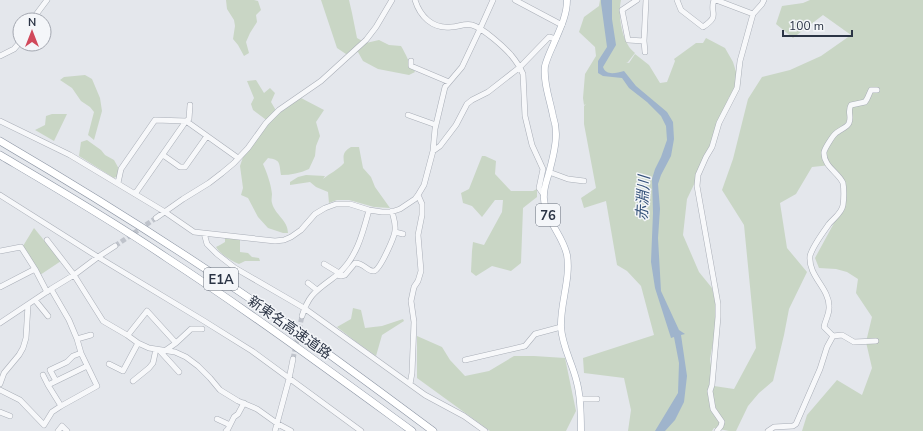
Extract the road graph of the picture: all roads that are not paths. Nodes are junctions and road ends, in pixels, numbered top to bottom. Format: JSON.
{"nodes":[{"id":1,"x":47,"y":0,"type":"edge"},
{"id":2,"x":392,"y":0,"type":"edge"},
{"id":3,"x":415,"y":0,"type":"edge"},
{"id":4,"x":493,"y":0,"type":"edge"},
{"id":5,"x":515,"y":0,"type":"edge"},
{"id":6,"x":567,"y":0,"type":"edge"},
{"id":7,"x":637,"y":0,"type":"edge"},
{"id":8,"x":646,"y":0,"type":"edge"},
{"id":9,"x":677,"y":0,"type":"edge"},
{"id":10,"x":715,"y":0,"type":"edge"},
{"id":11,"x":764,"y":0,"type":"edge"},
{"id":12,"x":38,"y":12,"type":"edge"},
{"id":13,"x":753,"y":14,"type":"junction"},
{"id":14,"x":562,"y":25,"type":"junction"},
{"id":15,"x":480,"y":29,"type":"junction"},
{"id":16,"x":556,"y":39,"type":"junction"},
{"id":17,"x":644,"y":41,"type":"junction"},
{"id":18,"x":12,"y":50,"type":"edge"},
{"id":19,"x":644,"y":52,"type":"dead end"},
{"id":20,"x":0,"y":56,"type":"edge"},
{"id":21,"x":411,"y":61,"type":"dead end"},
{"id":22,"x":520,"y":68,"type":"junction"},
{"id":23,"x":449,"y":82,"type":"junction"},
{"id":24,"x":877,"y":90,"type":"dead end"},
{"id":25,"x":190,"y":105,"type":"dead end"},
{"id":26,"x":408,"y":115,"type":"dead end"},
{"id":27,"x":0,"y":121,"type":"edge"},
{"id":28,"x":186,"y":121,"type":"junction"},
{"id":29,"x":436,"y":125,"type":"junction"},
{"id":30,"x":207,"y":136,"type":"junction"},
{"id":31,"x":0,"y":141,"type":"edge"},
{"id":32,"x":433,"y":151,"type":"junction"},
{"id":33,"x":0,"y":155,"type":"edge"},
{"id":34,"x":163,"y":155,"type":"junction"},
{"id":35,"x":238,"y":158,"type":"junction"},
{"id":36,"x":549,"y":172,"type":"junction"},
{"id":37,"x":584,"y":181,"type":"dead end"},
{"id":38,"x":118,"y":183,"type":"junction"},
{"id":39,"x":135,"y":194,"type":"junction"},
{"id":40,"x":0,"y":195,"type":"edge"},
{"id":41,"x":418,"y":195,"type":"junction"},
{"id":42,"x":544,"y":195,"type":"junction"},
{"id":43,"x":369,"y":210,"type":"junction"},
{"id":44,"x":392,"y":211,"type":"junction"},
{"id":45,"x":165,"y":212,"type":"junction"},
{"id":46,"x":156,"y":218,"type":"tunnel mouth"},
{"id":47,"x":395,"y":232,"type":"junction"},
{"id":48,"x":204,"y":233,"type":"junction"},
{"id":49,"x":403,"y":234,"type":"dead end"},
{"id":50,"x":47,"y":240,"type":"dead end"},
{"id":51,"x":115,"y":246,"type":"tunnel mouth"},
{"id":52,"x":0,"y":251,"type":"edge"},
{"id":53,"x":98,"y":257,"type":"junction"},
{"id":54,"x":324,"y":264,"type":"dead end"},
{"id":55,"x":34,"y":268,"type":"junction"},
{"id":56,"x":338,"y":274,"type":"junction"},
{"id":57,"x":74,"y":275,"type":"junction"},
{"id":58,"x":308,"y":283,"type":"dead end"},
{"id":59,"x":0,"y":287,"type":"edge"},
{"id":60,"x":49,"y":290,"type":"junction"},
{"id":61,"x":317,"y":290,"type":"junction"},
{"id":62,"x":35,"y":300,"type":"junction"},
{"id":63,"x":28,"y":305,"type":"junction"},
{"id":64,"x":304,"y":308,"type":"junction"},
{"id":65,"x":48,"y":316,"type":"dead end"},
{"id":66,"x":302,"y":316,"type":"tunnel mouth"},
{"id":67,"x":1,"y":321,"type":"edge"},
{"id":68,"x":561,"y":327,"type":"junction"},
{"id":69,"x":202,"y":328,"type":"dead end"},
{"id":70,"x":91,"y":335,"type":"dead end"},
{"id":71,"x":128,"y":336,"type":"junction"},
{"id":72,"x":833,"y":336,"type":"junction"},
{"id":73,"x":77,"y":339,"type":"junction"},
{"id":74,"x":876,"y":341,"type":"dead end"},
{"id":75,"x":138,"y":343,"type":"junction"},
{"id":76,"x":176,"y":343,"type":"junction"},
{"id":77,"x":158,"y":349,"type":"junction"},
{"id":78,"x":166,"y":350,"type":"junction"},
{"id":79,"x":81,"y":353,"type":"junction"},
{"id":80,"x":293,"y":359,"type":"tunnel mouth"},
{"id":81,"x":465,"y":360,"type":"dead end"},
{"id":82,"x":109,"y":364,"type":"dead end"},
{"id":83,"x":87,"y":366,"type":"junction"},
{"id":84,"x":179,"y":372,"type":"dead end"},
{"id":85,"x":43,"y":375,"type":"dead end"},
{"id":86,"x":289,"y":379,"type":"junction"},
{"id":87,"x":56,"y":381,"type":"junction"},
{"id":88,"x":133,"y":381,"type":"dead end"},
{"id":89,"x":0,"y":384,"type":"edge"},
{"id":90,"x":410,"y":384,"type":"junction"},
{"id":91,"x":48,"y":385,"type":"junction"},
{"id":92,"x":0,"y":390,"type":"edge"},
{"id":93,"x":580,"y":399,"type":"junction"},
{"id":94,"x":597,"y":399,"type":"dead end"},
{"id":95,"x":244,"y":403,"type":"junction"},
{"id":96,"x":61,"y":406,"type":"junction"},
{"id":97,"x":0,"y":412,"type":"edge"},
{"id":98,"x":10,"y":416,"type":"dead end"},
{"id":99,"x":217,"y":419,"type":"dead end"},
{"id":100,"x":278,"y":424,"type":"junction"},
{"id":101,"x":230,"y":425,"type":"junction"},
{"id":102,"x":58,"y":431,"type":"edge"},
{"id":103,"x":68,"y":431,"type":"edge"},
{"id":104,"x":226,"y":431,"type":"edge"},
{"id":105,"x":275,"y":431,"type":"edge"},
{"id":106,"x":291,"y":431,"type":"edge"},
{"id":107,"x":360,"y":431,"type":"edge"},
{"id":108,"x":412,"y":431,"type":"edge"},
{"id":109,"x":433,"y":431,"type":"edge"},
{"id":110,"x":485,"y":431,"type":"edge"},
{"id":111,"x":581,"y":431,"type":"edge"},
{"id":112,"x":717,"y":431,"type":"edge"},
{"id":113,"x":768,"y":431,"type":"edge"}],
"edges":[{"from":1,"to":12,"type":"street"},
{"from":2,"to":35,"type":"street"},
{"from":3,"to":15,"type":"street"},
{"from":4,"to":15,"type":"street"},
{"from":5,"to":14,"type":"street"},
{"from":6,"to":14,"type":"main road","number":"76"},
{"from":7,"to":17,"type":"street"},
{"from":8,"to":17,"type":"street"},
{"from":9,"to":10,"type":"street"},
{"from":10,"to":13,"type":"street"},
{"from":11,"to":13,"type":"street"},
{"from":13,"to":112,"type":"street"},
{"from":14,"to":16,"type":"main road","number":"76"},
{"from":15,"to":22,"type":"street"},
{"from":15,"to":23,"type":"street"},
{"from":16,"to":22,"type":"street"},
{"from":16,"to":36,"type":"main road","number":"76"},
{"from":17,"to":19,"type":"street"},
{"from":18,"to":20,"type":"street"},
{"from":21,"to":23,"type":"street"},
{"from":22,"to":32,"type":"street"},
{"from":22,"to":42,"type":"street"},
{"from":23,"to":29,"type":"street"},
{"from":24,"to":72,"type":"street"},
{"from":25,"to":28,"type":"street"},
{"from":26,"to":29,"type":"street"},
{"from":27,"to":38,"type":"street"},
{"from":28,"to":30,"type":"street"},
{"from":28,"to":34,"type":"street"},
{"from":28,"to":38,"type":"street"},
{"from":29,"to":32,"type":"street"},
{"from":30,"to":34,"type":"street"},
{"from":30,"to":35,"type":"street"},
{"from":31,"to":109,"type":"highway","name":"新東名高速道路","number":"E1A"},
{"from":32,"to":41,"type":"street"},
{"from":33,"to":108,"type":"highway","name":"新東名高速道路","number":"E1A"},
{"from":34,"to":39,"type":"street"},
{"from":35,"to":45,"type":"street"},
{"from":36,"to":37,"type":"street"},
{"from":36,"to":42,"type":"main road","number":"76"},
{"from":38,"to":39,"type":"street"},
{"from":39,"to":45,"type":"street"},
{"from":40,"to":53,"type":"street"},
{"from":41,"to":44,"type":"street"},
{"from":41,"to":90,"type":"street"},
{"from":42,"to":68,"type":"main road","number":"76"},
{"from":43,"to":44,"type":"street"},
{"from":43,"to":48,"type":"street"},
{"from":43,"to":56,"type":"street"},
{"from":44,"to":47,"type":"street"},
{"from":45,"to":46,"type":"street"},
{"from":45,"to":48,"type":"street"},
{"from":47,"to":49,"type":"street"},
{"from":47,"to":56,"type":"street"},
{"from":48,"to":64,"type":"street"},
{"from":50,"to":57,"type":"street"},
{"from":51,"to":53,"type":"street"},
{"from":52,"to":55,"type":"street"},
{"from":53,"to":57,"type":"street"},
{"from":53,"to":86,"type":"street"},
{"from":54,"to":56,"type":"street"},
{"from":55,"to":59,"type":"street"},
{"from":55,"to":60,"type":"street"},
{"from":56,"to":61,"type":"street"},
{"from":57,"to":60,"type":"street"},
{"from":57,"to":71,"type":"street"},
{"from":58,"to":61,"type":"street"},
{"from":60,"to":62,"type":"street"},
{"from":60,"to":73,"type":"street"},
{"from":61,"to":64,"type":"street"},
{"from":62,"to":63,"type":"street"},
{"from":62,"to":65,"type":"street"},
{"from":63,"to":67,"type":"street"},
{"from":63,"to":89,"type":"street"},
{"from":64,"to":66,"type":"street"},
{"from":64,"to":90,"type":"street"},
{"from":68,"to":81,"type":"street"},
{"from":68,"to":93,"type":"main road","number":"76"},
{"from":69,"to":76,"type":"street"},
{"from":70,"to":73,"type":"street"},
{"from":71,"to":75,"type":"street"},
{"from":71,"to":76,"type":"street"},
{"from":72,"to":74,"type":"street"},
{"from":72,"to":113,"type":"street"},
{"from":73,"to":79,"type":"street"},
{"from":75,"to":77,"type":"street"},
{"from":75,"to":82,"type":"street"},
{"from":76,"to":78,"type":"street"},
{"from":77,"to":78,"type":"street"},
{"from":77,"to":84,"type":"street"},
{"from":77,"to":88,"type":"street"},
{"from":78,"to":95,"type":"street"},
{"from":79,"to":83,"type":"street"},
{"from":79,"to":87,"type":"street"},
{"from":80,"to":86,"type":"street"},
{"from":83,"to":87,"type":"street"},
{"from":83,"to":96,"type":"street"},
{"from":85,"to":91,"type":"street"},
{"from":86,"to":100,"type":"street"},
{"from":86,"to":107,"type":"street"},
{"from":87,"to":91,"type":"street"},
{"from":90,"to":110,"type":"street"},
{"from":91,"to":96,"type":"street"},
{"from":92,"to":96,"type":"street"},
{"from":93,"to":94,"type":"street"},
{"from":93,"to":111,"type":"main road","number":"76"},
{"from":95,"to":100,"type":"street"},
{"from":95,"to":101,"type":"street"},
{"from":97,"to":98,"type":"street"},
{"from":99,"to":101,"type":"street"},
{"from":100,"to":105,"type":"street"},
{"from":100,"to":106,"type":"street"},
{"from":101,"to":104,"type":"street"},
{"from":102,"to":103,"type":"street"}]}
